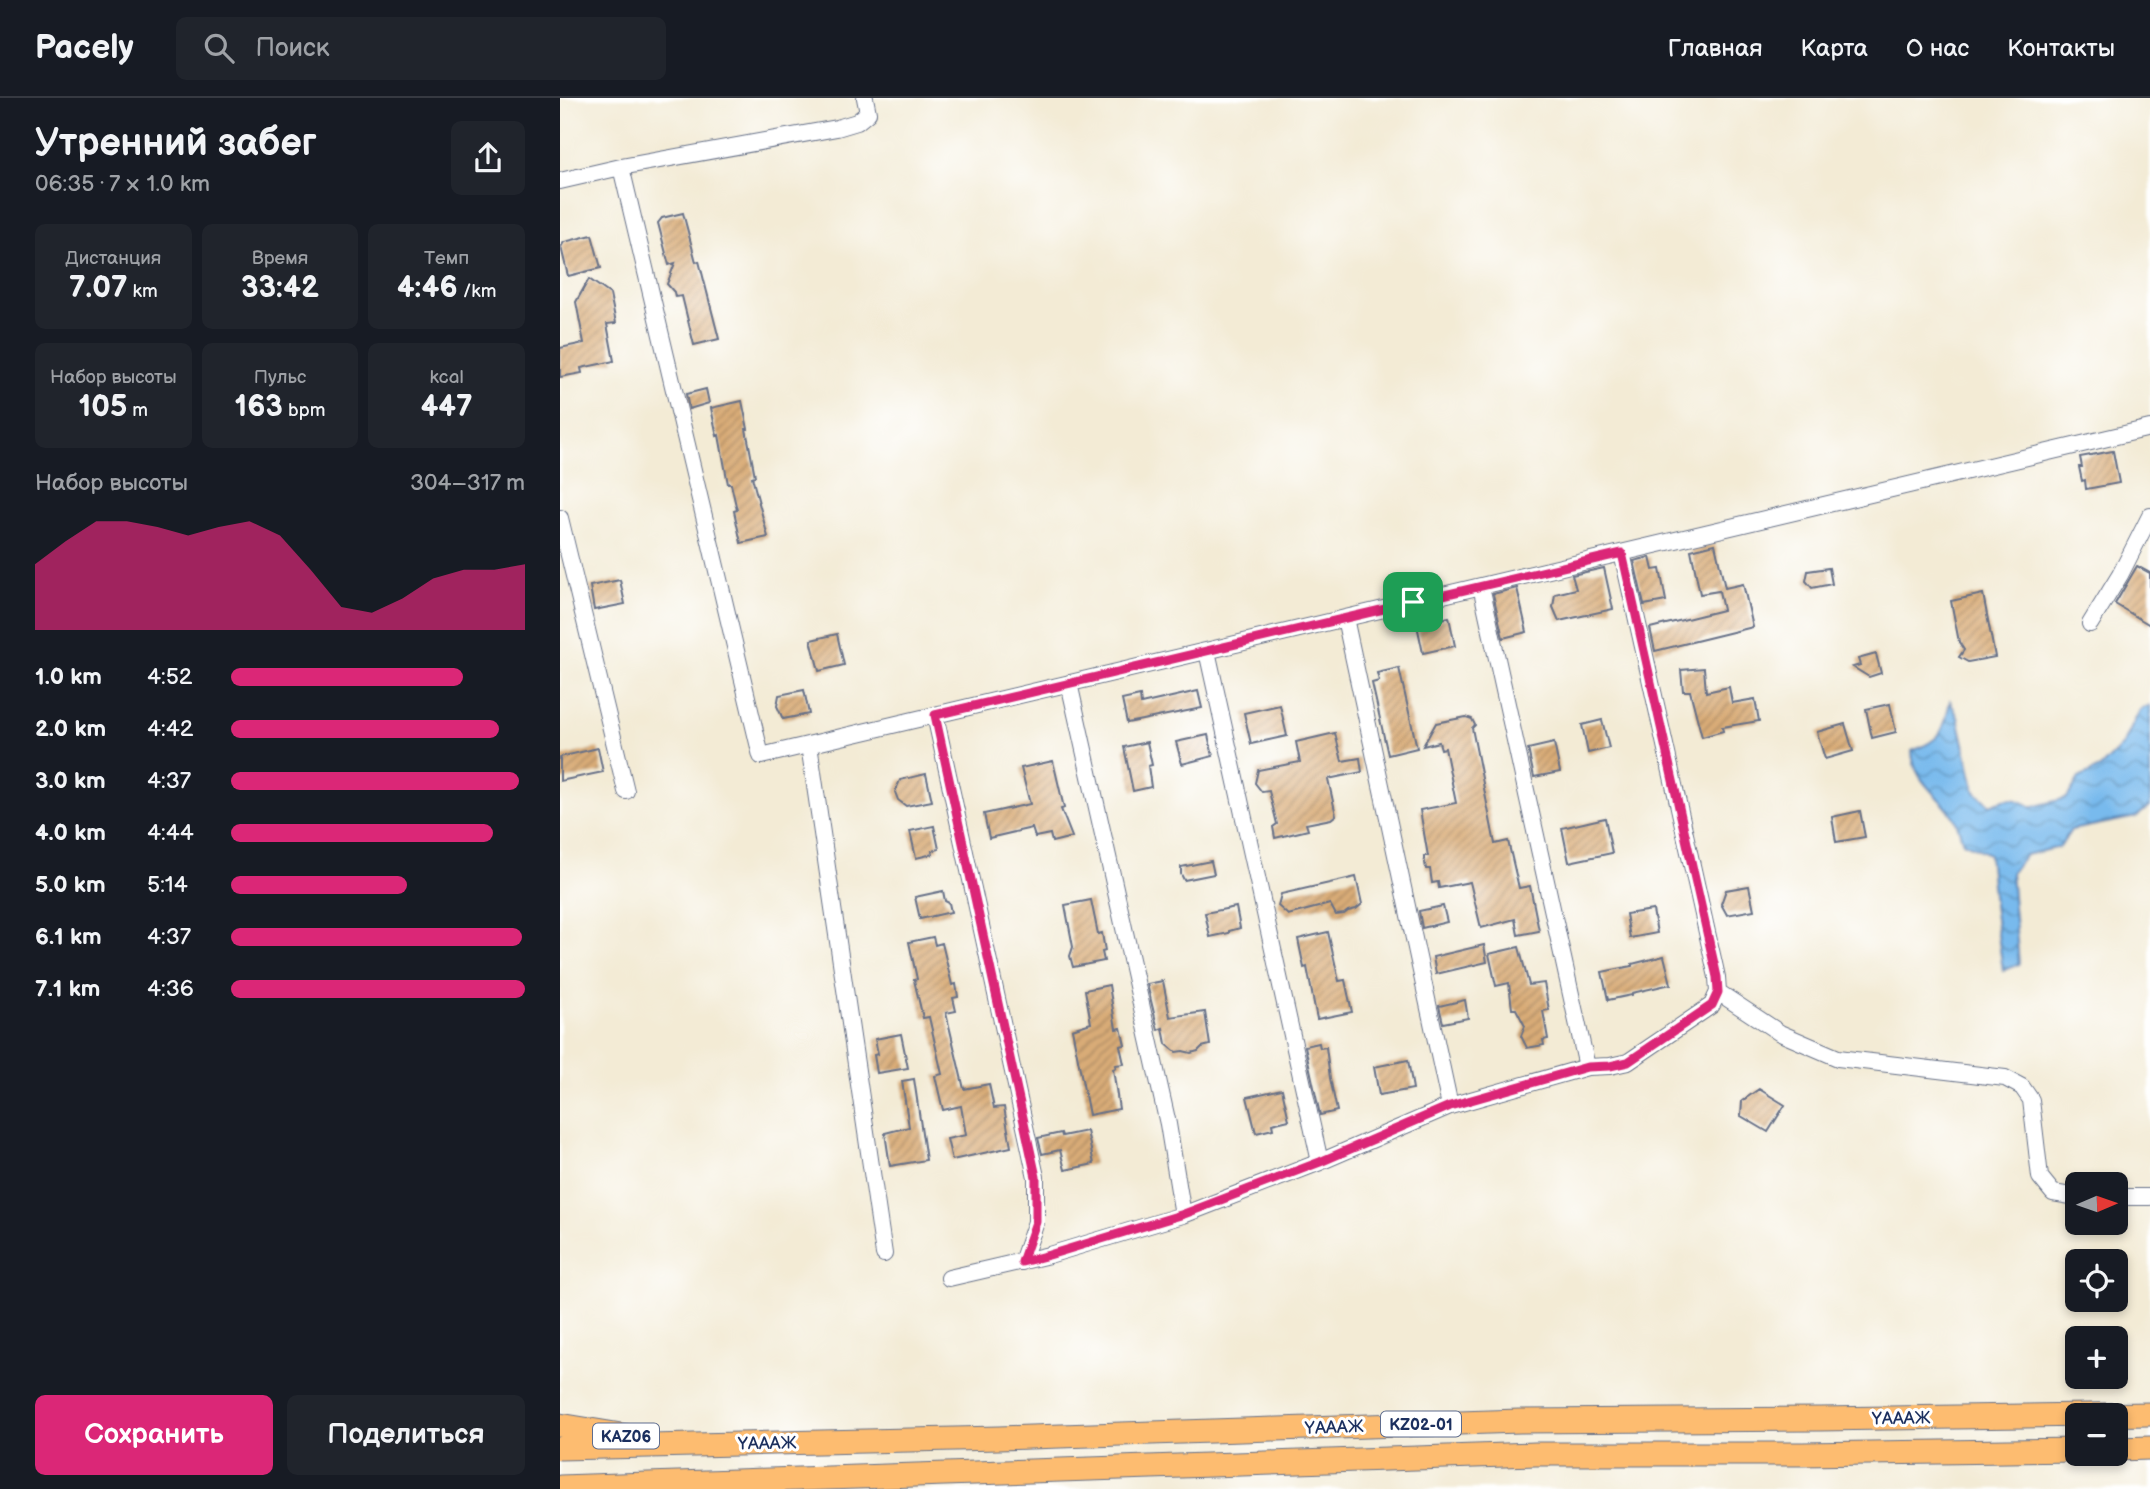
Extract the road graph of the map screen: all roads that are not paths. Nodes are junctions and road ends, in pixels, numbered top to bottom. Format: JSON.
{"nodes":[{"id":1,"x":865,"y":98,"type":"edge"},
{"id":2,"x":621,"y":167,"type":"junction"},
{"id":3,"x":560,"y":181,"type":"edge"},
{"id":4,"x":2150,"y":428,"type":"edge"},
{"id":5,"x":2150,"y":516,"type":"edge"},
{"id":6,"x":560,"y":518,"type":"edge"},
{"id":7,"x":1622,"y":553,"type":"junction"},
{"id":8,"x":1481,"y":586,"type":"junction"},
{"id":9,"x":1345,"y":618,"type":"junction"},
{"id":10,"x":2091,"y":624,"type":"dead end"},
{"id":11,"x":1207,"y":651,"type":"junction"},
{"id":12,"x":1069,"y":683,"type":"junction"},
{"id":13,"x":935,"y":715,"type":"junction"},
{"id":14,"x":809,"y":745,"type":"junction"},
{"id":15,"x":626,"y":791,"type":"dead end"},
{"id":16,"x":1718,"y":992,"type":"junction"},
{"id":17,"x":1587,"y":1067,"type":"junction"},
{"id":18,"x":1450,"y":1106,"type":"junction"},
{"id":19,"x":1320,"y":1162,"type":"junction"},
{"id":20,"x":2065,"y":1196,"type":"edge"},
{"id":21,"x":2128,"y":1197,"type":"edge"},
{"id":22,"x":2150,"y":1197,"type":"edge"},
{"id":23,"x":1184,"y":1214,"type":"junction"},
{"id":24,"x":884,"y":1254,"type":"dead end"},
{"id":25,"x":1022,"y":1262,"type":"junction"},
{"id":26,"x":949,"y":1278,"type":"dead end"},
{"id":27,"x":2150,"y":1414,"type":"edge"},
{"id":28,"x":560,"y":1425,"type":"edge"},
{"id":29,"x":693,"y":1445,"type":"junction"},
{"id":30,"x":560,"y":1448,"type":"edge"},
{"id":31,"x":2150,"y":1448,"type":"edge"},
{"id":32,"x":2128,"y":1449,"type":"edge"},
{"id":33,"x":2065,"y":1450,"type":"edge"},
{"id":34,"x":685,"y":1483,"type":"junction"},
{"id":35,"x":560,"y":1487,"type":"edge"},
{"id":36,"x":650,"y":1489,"type":"edge"}],
"edges":[{"from":1,"to":2,"type":"street"},
{"from":2,"to":3,"type":"street"},
{"from":2,"to":14,"type":"street"},
{"from":4,"to":7,"type":"street"},
{"from":5,"to":10,"type":"street"},
{"from":6,"to":15,"type":"street"},
{"from":7,"to":8,"type":"street"},
{"from":7,"to":16,"type":"street"},
{"from":8,"to":9,"type":"street"},
{"from":8,"to":17,"type":"street"},
{"from":9,"to":11,"type":"street"},
{"from":9,"to":18,"type":"street"},
{"from":11,"to":12,"type":"street"},
{"from":11,"to":19,"type":"street"},
{"from":12,"to":13,"type":"street"},
{"from":12,"to":23,"type":"street"},
{"from":13,"to":14,"type":"street"},
{"from":13,"to":25,"type":"street"},
{"from":14,"to":24,"type":"street"},
{"from":16,"to":17,"type":"street"},
{"from":16,"to":20,"type":"street"},
{"from":17,"to":18,"type":"street"},
{"from":18,"to":19,"type":"street"},
{"from":19,"to":23,"type":"street"},
{"from":21,"to":22,"type":"street"},
{"from":23,"to":25,"type":"street"},
{"from":25,"to":26,"type":"street"},
{"from":27,"to":29,"type":"highway","name":"ҮАААЖ","number":"KZ02-01"},
{"from":28,"to":29,"type":"highway","number":"KАZ06"},
{"from":29,"to":30,"type":"highway","name":"ҮАААЖ","number":"KZ02-01"},
{"from":31,"to":32,"type":"highway"},
{"from":33,"to":34,"type":"highway","name":"ҮАААЖ","number":"KZ02-01"},
{"from":34,"to":35,"type":"highway","name":"ҮАААЖ","number":"KZ02-01"},
{"from":34,"to":36,"type":"highway"}]}
